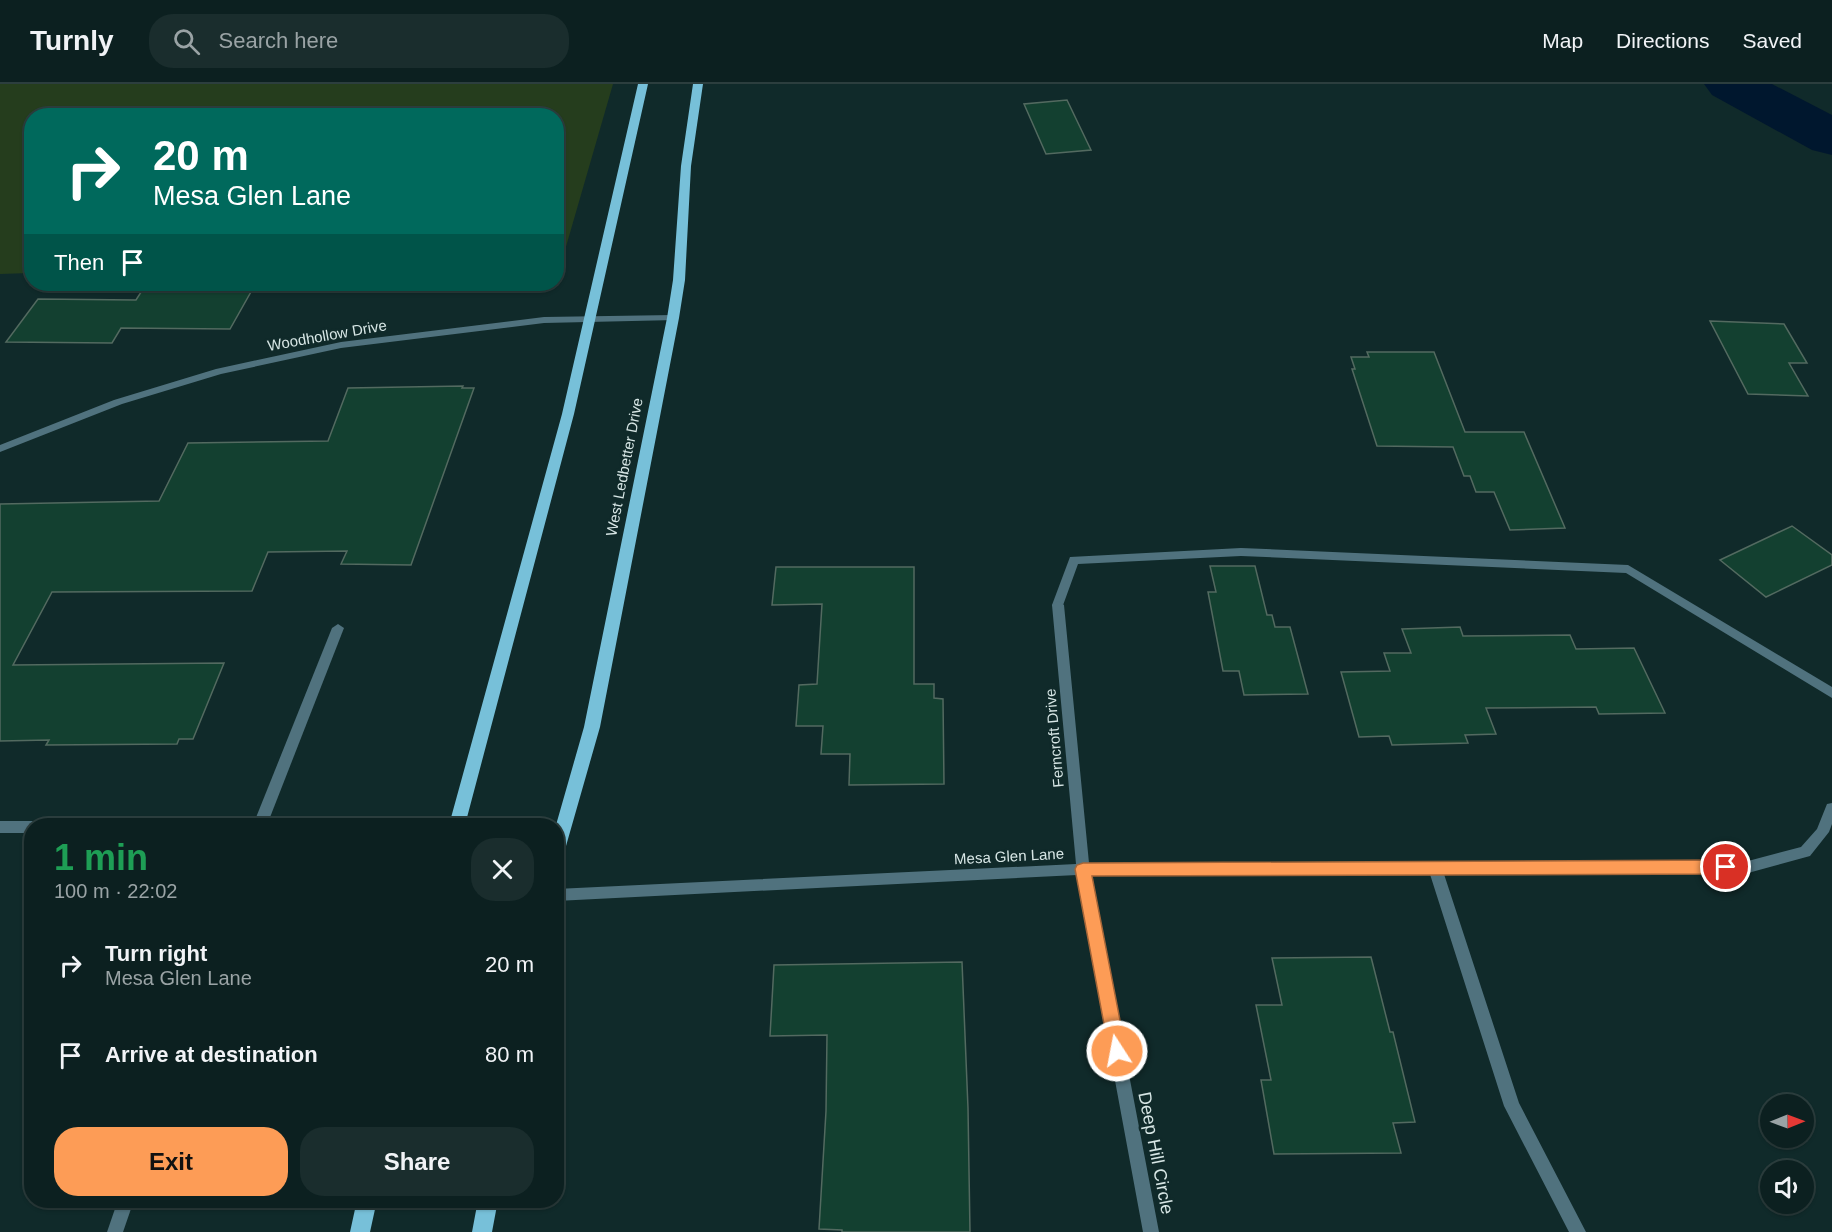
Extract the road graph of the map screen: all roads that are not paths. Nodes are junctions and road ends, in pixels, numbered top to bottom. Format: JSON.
{"nodes":[{"id":1,"x":643,"y":84,"type":"edge"},
{"id":2,"x":698,"y":84,"type":"edge"},
{"id":3,"x":673,"y":318,"type":"junction"},
{"id":4,"x":589,"y":319,"type":"junction"},
{"id":5,"x":0,"y":449,"type":"edge"},
{"id":6,"x":338,"y":628,"type":"dead end"},
{"id":7,"x":1832,"y":693,"type":"edge"},
{"id":8,"x":1832,"y":807,"type":"edge"},
{"id":9,"x":263,"y":818,"type":"edge"},
{"id":10,"x":459,"y":818,"type":"edge"},
{"id":11,"x":564,"y":825,"type":"edge"},
{"id":12,"x":0,"y":827,"type":"edge"},
{"id":13,"x":24,"y":827,"type":"edge"},
{"id":14,"x":1435,"y":868,"type":"junction"},
{"id":15,"x":1083,"y":869,"type":"junction"},
{"id":16,"x":564,"y":896,"type":"edge"},
{"id":17,"x":123,"y":1208,"type":"edge"},
{"id":18,"x":365,"y":1208,"type":"edge"},
{"id":19,"x":486,"y":1208,"type":"edge"},
{"id":20,"x":115,"y":1232,"type":"edge"},
{"id":21,"x":360,"y":1232,"type":"edge"},
{"id":22,"x":482,"y":1232,"type":"edge"},
{"id":23,"x":1151,"y":1232,"type":"edge"},
{"id":24,"x":1578,"y":1232,"type":"edge"}],
"edges":[{"from":1,"to":4,"type":"main road"},
{"from":2,"to":3,"type":"main road","name":"West Ledbetter Drive"},
{"from":3,"to":4,"type":"street","name":"Woodhollow Drive"},
{"from":3,"to":11,"type":"main road","name":"West Ledbetter Drive"},
{"from":4,"to":5,"type":"street","name":"Woodhollow Drive"},
{"from":4,"to":10,"type":"main road"},
{"from":6,"to":9,"type":"street"},
{"from":7,"to":15,"type":"street","name":"Ferncroft Drive"},
{"from":8,"to":14,"type":"street","name":"Mesa Glen Lane"},
{"from":12,"to":13,"type":"street"},
{"from":14,"to":15,"type":"street","name":"Mesa Glen Lane"},
{"from":14,"to":24,"type":"street"},
{"from":15,"to":16,"type":"street","name":"Mesa Glen Lane"},
{"from":15,"to":23,"type":"street","name":"Deep Hill Circle"},
{"from":17,"to":20,"type":"street"},
{"from":18,"to":21,"type":"main road"},
{"from":19,"to":22,"type":"main road"}]}
